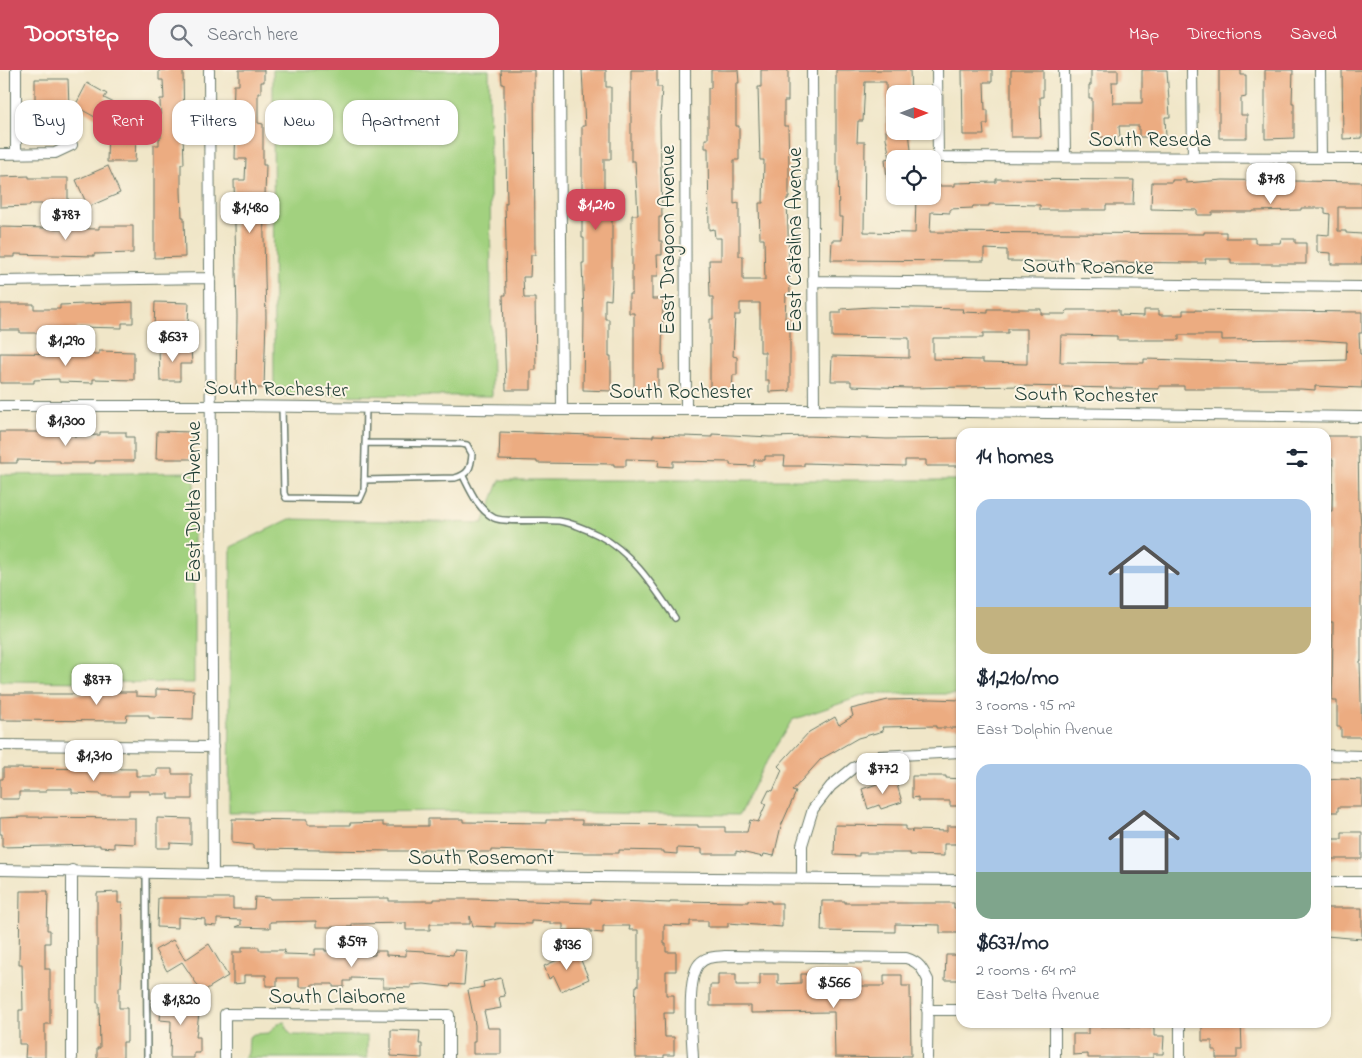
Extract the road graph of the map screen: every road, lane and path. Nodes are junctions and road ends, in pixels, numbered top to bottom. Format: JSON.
{"nodes":[{"id":1,"x":16,"y":70,"type":"edge"},
{"id":2,"x":210,"y":70,"type":"edge"},
{"id":3,"x":560,"y":70,"type":"edge"},
{"id":4,"x":685,"y":70,"type":"edge"},
{"id":5,"x":812,"y":70,"type":"edge"},
{"id":6,"x":937,"y":70,"type":"edge"},
{"id":7,"x":1064,"y":70,"type":"edge"},
{"id":8,"x":1192,"y":70,"type":"edge"},
{"id":9,"x":1320,"y":70,"type":"edge"},
{"id":10,"x":72,"y":145,"type":"dead end"},
{"id":11,"x":0,"y":154,"type":"edge"},
{"id":12,"x":16,"y":154,"type":"junction"},
{"id":13,"x":1065,"y":157,"type":"junction"},
{"id":14,"x":1193,"y":158,"type":"junction"},
{"id":15,"x":1322,"y":158,"type":"junction"},
{"id":16,"x":1362,"y":158,"type":"edge"},
{"id":17,"x":211,"y":278,"type":"junction"},
{"id":18,"x":0,"y":281,"type":"edge"},
{"id":19,"x":813,"y":281,"type":"junction"},
{"id":20,"x":1362,"y":288,"type":"edge"},
{"id":21,"x":0,"y":406,"type":"edge"},
{"id":22,"x":210,"y":406,"type":"junction"},
{"id":23,"x":282,"y":407,"type":"junction"},
{"id":24,"x":366,"y":408,"type":"junction"},
{"id":25,"x":562,"y":410,"type":"junction"},
{"id":26,"x":686,"y":410,"type":"junction"},
{"id":27,"x":814,"y":410,"type":"junction"},
{"id":28,"x":1362,"y":416,"type":"edge"},
{"id":29,"x":365,"y":443,"type":"junction"},
{"id":30,"x":463,"y":476,"type":"junction"},
{"id":31,"x":364,"y":480,"type":"junction"},
{"id":32,"x":675,"y":618,"type":"dead end"},
{"id":33,"x":0,"y":745,"type":"edge"},
{"id":34,"x":214,"y":747,"type":"junction"},
{"id":35,"x":956,"y":752,"type":"edge"},
{"id":36,"x":1331,"y":755,"type":"edge"},
{"id":37,"x":1362,"y":756,"type":"edge"},
{"id":38,"x":0,"y":870,"type":"edge"},
{"id":39,"x":72,"y":870,"type":"junction"},
{"id":40,"x":146,"y":871,"type":"junction"},
{"id":41,"x":214,"y":874,"type":"junction"},
{"id":42,"x":802,"y":879,"type":"junction"},
{"id":43,"x":956,"y":880,"type":"edge"},
{"id":44,"x":1331,"y":882,"type":"edge"},
{"id":45,"x":1362,"y":882,"type":"edge"},
{"id":46,"x":927,"y":1010,"type":"junction"},
{"id":47,"x":956,"y":1010,"type":"edge"},
{"id":48,"x":1055,"y":1028,"type":"edge"},
{"id":49,"x":1180,"y":1028,"type":"edge"},
{"id":50,"x":72,"y":1058,"type":"edge"},
{"id":51,"x":147,"y":1058,"type":"edge"},
{"id":52,"x":225,"y":1058,"type":"edge"},
{"id":53,"x":449,"y":1058,"type":"edge"},
{"id":54,"x":693,"y":1058,"type":"edge"},
{"id":55,"x":926,"y":1058,"type":"edge"},
{"id":56,"x":1055,"y":1058,"type":"edge"},
{"id":57,"x":1180,"y":1058,"type":"edge"}],
"edges":[{"from":1,"to":12,"type":"street"},
{"from":2,"to":17,"type":"street","name":"East Delta Avenue"},
{"from":3,"to":25,"type":"street"},
{"from":4,"to":26,"type":"street","name":"East Dragoon Avenue"},
{"from":5,"to":19,"type":"street","name":"East Catalina Avenue"},
{"from":6,"to":13,"type":"street","name":"South Reseda"},
{"from":7,"to":13,"type":"street"},
{"from":8,"to":14,"type":"street"},
{"from":9,"to":15,"type":"street"},
{"from":10,"to":12,"type":"street"},
{"from":11,"to":12,"type":"street"},
{"from":13,"to":14,"type":"street","name":"South Reseda"},
{"from":14,"to":15,"type":"street","name":"South Reseda"},
{"from":15,"to":16,"type":"street","name":"South Reseda"},
{"from":17,"to":18,"type":"street"},
{"from":17,"to":22,"type":"street","name":"East Delta Avenue"},
{"from":19,"to":20,"type":"street","name":"South Roanoke"},
{"from":19,"to":27,"type":"street","name":"East Catalina Avenue"},
{"from":21,"to":22,"type":"street","name":"South Rochester"},
{"from":22,"to":23,"type":"street","name":"South Rochester"},
{"from":22,"to":34,"type":"street","name":"East Delta Avenue"},
{"from":23,"to":24,"type":"street","name":"South Rochester"},
{"from":23,"to":31,"type":"lane"},
{"from":24,"to":25,"type":"street","name":"South Rochester"},
{"from":24,"to":29,"type":"lane"},
{"from":25,"to":26,"type":"street","name":"South Rochester"},
{"from":26,"to":27,"type":"street","name":"South Rochester"},
{"from":27,"to":28,"type":"street","name":"South Rochester"},
{"from":29,"to":30,"type":"lane"},
{"from":29,"to":31,"type":"lane"},
{"from":30,"to":31,"type":"lane"},
{"from":30,"to":32,"type":"lane"},
{"from":33,"to":34,"type":"street"},
{"from":34,"to":41,"type":"street","name":"East Delta Avenue"},
{"from":35,"to":42,"type":"street"},
{"from":36,"to":37,"type":"street"},
{"from":38,"to":39,"type":"street","name":"South Rosemont"},
{"from":39,"to":40,"type":"street","name":"South Rosemont"},
{"from":39,"to":50,"type":"street"},
{"from":40,"to":41,"type":"street","name":"South Rosemont"},
{"from":40,"to":51,"type":"lane"},
{"from":41,"to":42,"type":"street","name":"South Rosemont"},
{"from":42,"to":43,"type":"street","name":"South Rosemont"},
{"from":44,"to":45,"type":"street"},
{"from":46,"to":47,"type":"street"},
{"from":46,"to":54,"type":"street"},
{"from":46,"to":55,"type":"street"},
{"from":48,"to":56,"type":"street"},
{"from":49,"to":57,"type":"street"},
{"from":52,"to":53,"type":"street","name":"South Claiborne"}]}
